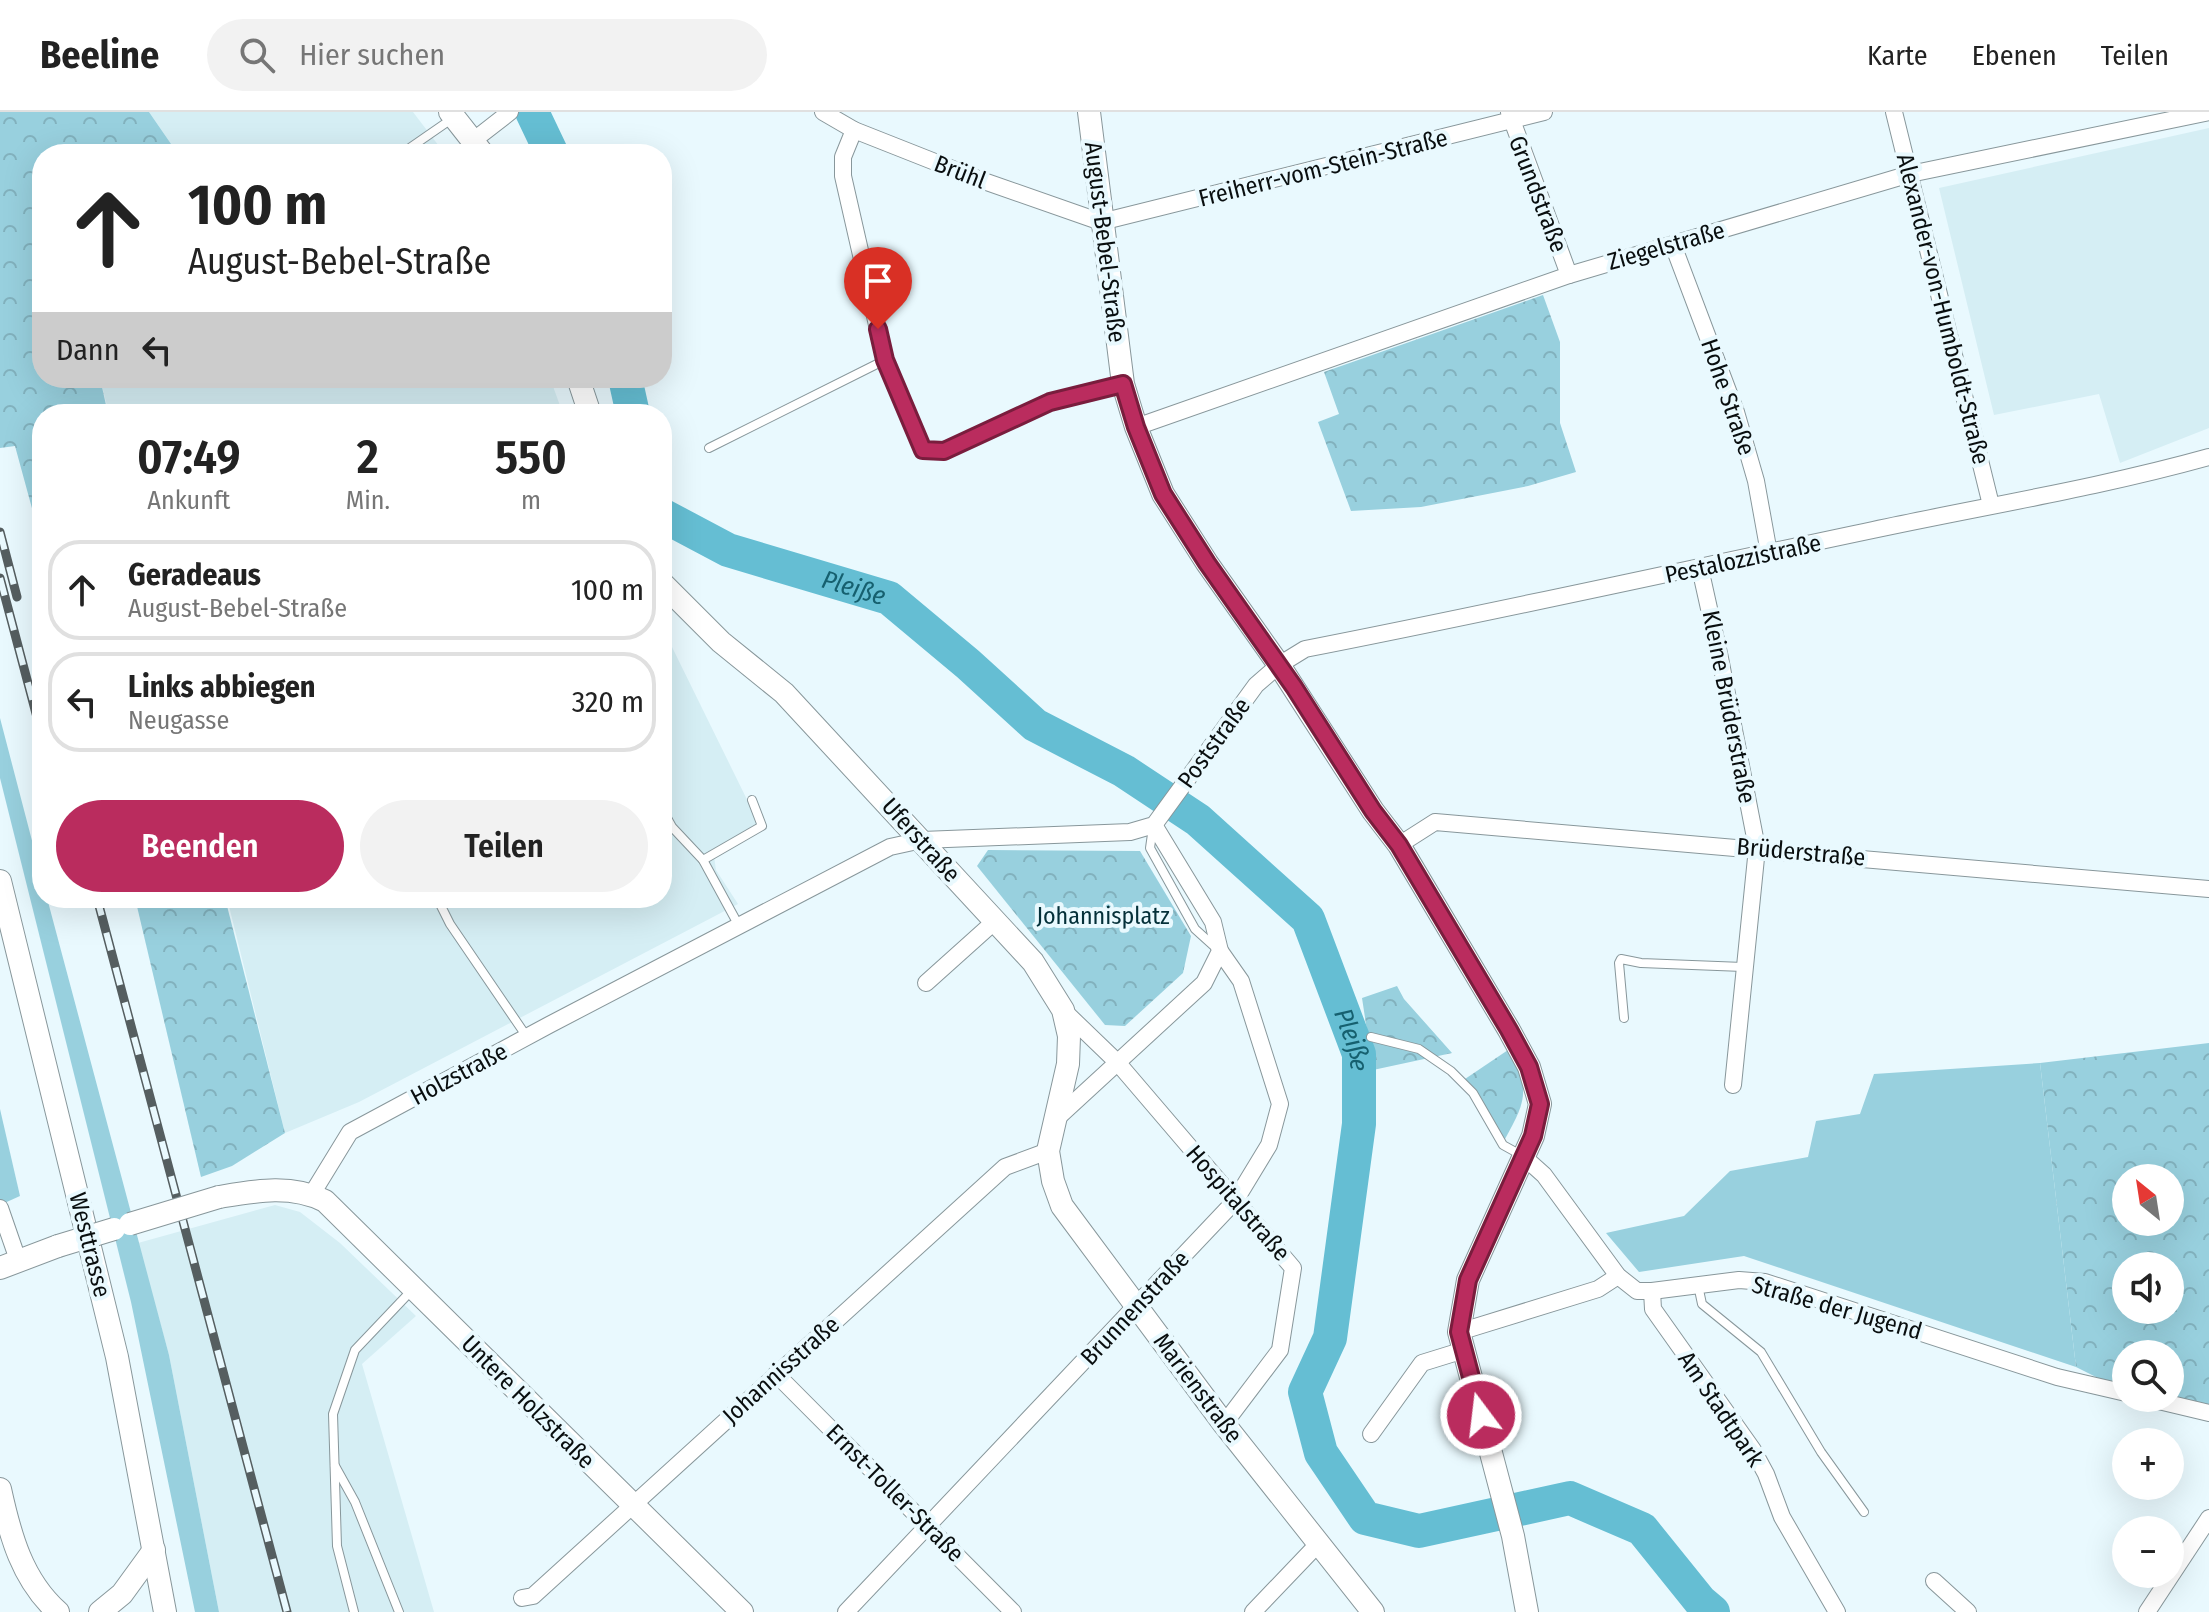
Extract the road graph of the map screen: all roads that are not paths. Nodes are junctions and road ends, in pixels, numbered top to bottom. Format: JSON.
{"nodes":[{"id":1,"x":825,"y":112,"type":"edge"},
{"id":2,"x":1089,"y":112,"type":"edge"},
{"id":3,"x":1544,"y":112,"type":"edge"},
{"id":4,"x":1894,"y":112,"type":"edge"},
{"id":5,"x":2209,"y":112,"type":"edge"},
{"id":6,"x":452,"y":115,"type":"edge"},
{"id":7,"x":504,"y":117,"type":"edge"},
{"id":8,"x":1510,"y":117,"type":"edge"},
{"id":9,"x":854,"y":130,"type":"junction"},
{"id":10,"x":414,"y":144,"type":"edge"},
{"id":11,"x":476,"y":144,"type":"edge"},
{"id":12,"x":482,"y":144,"type":"edge"},
{"id":13,"x":1910,"y":174,"type":"junction"},
{"id":14,"x":1101,"y":222,"type":"junction"},
{"id":15,"x":1673,"y":245,"type":"junction"},
{"id":16,"x":1569,"y":275,"type":"junction"},
{"id":17,"x":885,"y":360,"type":"junction"},
{"id":18,"x":1123,"y":384,"type":"junction"},
{"id":19,"x":1136,"y":427,"type":"junction"},
{"id":20,"x":709,"y":448,"type":"dead end"},
{"id":21,"x":2209,"y":457,"type":"edge"},
{"id":22,"x":1991,"y":505,"type":"junction"},
{"id":23,"x":1769,"y":553,"type":"junction"},
{"id":24,"x":1700,"y":568,"type":"junction"},
{"id":25,"x":672,"y":593,"type":"edge"},
{"id":26,"x":1279,"y":665,"type":"junction"},
{"id":27,"x":752,"y":800,"type":"dead end"},
{"id":28,"x":1157,"y":821,"type":"junction"},
{"id":29,"x":672,"y":827,"type":"edge"},
{"id":30,"x":922,"y":840,"type":"junction"},
{"id":31,"x":1399,"y":845,"type":"junction"},
{"id":32,"x":1757,"y":848,"type":"junction"},
{"id":33,"x":703,"y":860,"type":"junction"},
{"id":34,"x":0,"y":881,"type":"edge"},
{"id":35,"x":2209,"y":889,"type":"edge"},
{"id":36,"x":442,"y":908,"type":"edge"},
{"id":37,"x":994,"y":922,"type":"junction"},
{"id":38,"x":739,"y":926,"type":"junction"},
{"id":39,"x":1220,"y":951,"type":"junction"},
{"id":40,"x":1743,"y":967,"type":"junction"},
{"id":41,"x":926,"y":983,"type":"dead end"},
{"id":42,"x":1063,"y":1010,"type":"junction"},
{"id":43,"x":1624,"y":1018,"type":"dead end"},
{"id":44,"x":527,"y":1037,"type":"junction"},
{"id":45,"x":1371,"y":1037,"type":"dead end"},
{"id":46,"x":1117,"y":1062,"type":"junction"},
{"id":47,"x":1733,"y":1085,"type":"dead end"},
{"id":48,"x":1056,"y":1119,"type":"junction"},
{"id":49,"x":1048,"y":1151,"type":"junction"},
{"id":50,"x":1525,"y":1158,"type":"junction"},
{"id":51,"x":312,"y":1194,"type":"junction"},
{"id":52,"x":1235,"y":1201,"type":"junction"},
{"id":53,"x":0,"y":1208,"type":"edge"},
{"id":54,"x":9,"y":1264,"type":"edge"},
{"id":55,"x":1618,"y":1276,"type":"junction"},
{"id":56,"x":1698,"y":1285,"type":"junction"},
{"id":57,"x":413,"y":1288,"type":"junction"},
{"id":58,"x":1652,"y":1291,"type":"junction"},
{"id":59,"x":1137,"y":1306,"type":"junction"},
{"id":60,"x":1462,"y":1341,"type":"junction"},
{"id":61,"x":776,"y":1374,"type":"junction"},
{"id":62,"x":2112,"y":1390,"type":"edge"},
{"id":63,"x":2184,"y":1407,"type":"edge"},
{"id":64,"x":2209,"y":1413,"type":"edge"},
{"id":65,"x":1224,"y":1424,"type":"junction"},
{"id":66,"x":1371,"y":1434,"type":"dead end"},
{"id":67,"x":334,"y":1465,"type":"junction"},
{"id":68,"x":0,"y":1489,"type":"edge"},
{"id":69,"x":632,"y":1504,"type":"junction"},
{"id":70,"x":1864,"y":1512,"type":"dead end"},
{"id":71,"x":2209,"y":1518,"type":"edge"},
{"id":72,"x":926,"y":1525,"type":"junction"},
{"id":73,"x":1318,"y":1544,"type":"junction"},
{"id":74,"x":154,"y":1550,"type":"junction"},
{"id":75,"x":1934,"y":1581,"type":"dead end"},
{"id":76,"x":522,"y":1598,"type":"dead end"},
{"id":77,"x":58,"y":1612,"type":"edge"},
{"id":78,"x":100,"y":1612,"type":"edge"},
{"id":79,"x":165,"y":1612,"type":"edge"},
{"id":80,"x":354,"y":1612,"type":"edge"},
{"id":81,"x":399,"y":1612,"type":"edge"},
{"id":82,"x":742,"y":1612,"type":"edge"},
{"id":83,"x":846,"y":1612,"type":"edge"},
{"id":84,"x":1013,"y":1612,"type":"edge"},
{"id":85,"x":1253,"y":1612,"type":"edge"},
{"id":86,"x":1373,"y":1612,"type":"edge"},
{"id":87,"x":1527,"y":1612,"type":"edge"},
{"id":88,"x":1837,"y":1612,"type":"edge"},
{"id":89,"x":1968,"y":1612,"type":"edge"},
{"id":90,"x":2147,"y":1612,"type":"edge"}],
"edges":[{"from":1,"to":9,"type":"street","name":"Brühl"},
{"from":2,"to":14,"type":"street","name":"August-Bebel-Straße"},
{"from":3,"to":8,"type":"street","name":"Freiherr-vom-Stein-Straße"},
{"from":4,"to":13,"type":"street","name":"Alexander-von-Humboldt-Straße"},
{"from":5,"to":13,"type":"street","name":"Ziegelstraße"},
{"from":6,"to":10,"type":"lane"},
{"from":6,"to":11,"type":"street"},
{"from":7,"to":12,"type":"street"},
{"from":8,"to":14,"type":"street","name":"Freiherr-vom-Stein-Straße"},
{"from":8,"to":16,"type":"street","name":"Grundstraße"},
{"from":9,"to":14,"type":"street","name":"Brühl"},
{"from":9,"to":17,"type":"street"},
{"from":13,"to":15,"type":"street","name":"Ziegelstraße"},
{"from":13,"to":22,"type":"street","name":"Alexander-von-Humboldt-Straße"},
{"from":14,"to":18,"type":"street","name":"August-Bebel-Straße"},
{"from":15,"to":16,"type":"street","name":"Ziegelstraße"},
{"from":15,"to":23,"type":"street","name":"Hohe Straße"},
{"from":16,"to":19,"type":"street","name":"Ziegelstraße"},
{"from":17,"to":18,"type":"street"},
{"from":17,"to":20,"type":"lane"},
{"from":18,"to":19,"type":"street","name":"August-Bebel-Straße"},
{"from":19,"to":26,"type":"street","name":"August-Bebel-Straße"},
{"from":21,"to":22,"type":"street","name":"Pestalozzistraße"},
{"from":22,"to":23,"type":"street","name":"Pestalozzistraße"},
{"from":23,"to":24,"type":"street","name":"Pestalozzistraße"},
{"from":24,"to":26,"type":"street","name":"Pestalozzistraße"},
{"from":24,"to":32,"type":"street","name":"Kleine Brüderstraße"},
{"from":25,"to":30,"type":"street","name":"Uferstraße"},
{"from":26,"to":28,"type":"street","name":"Poststraße"},
{"from":26,"to":31,"type":"street","name":"August-Bebel-Straße"},
{"from":27,"to":33,"type":"lane"},
{"from":28,"to":30,"type":"street"},
{"from":28,"to":39,"type":"street"},
{"from":29,"to":33,"type":"lane"},
{"from":30,"to":37,"type":"street","name":"Uferstraße"},
{"from":30,"to":38,"type":"street","name":"Holzstraße"},
{"from":31,"to":32,"type":"street","name":"Brüderstraße"},
{"from":31,"to":50,"type":"street","name":"August-Bebel-Straße"},
{"from":32,"to":35,"type":"street","name":"Brüderstraße"},
{"from":32,"to":40,"type":"street","name":"Kleine Brüderstraße"},
{"from":33,"to":38,"type":"lane"},
{"from":34,"to":74,"type":"street","name":"Westtrasse"},
{"from":36,"to":44,"type":"lane"},
{"from":37,"to":41,"type":"street"},
{"from":37,"to":42,"type":"street","name":"Uferstraße"},
{"from":38,"to":44,"type":"street","name":"Holzstraße"},
{"from":39,"to":46,"type":"street"},
{"from":39,"to":52,"type":"street","name":"Brunnenstraße"},
{"from":40,"to":43,"type":"lane"},
{"from":40,"to":47,"type":"street","name":"Kleine Brüderstraße"},
{"from":42,"to":46,"type":"street","name":"Hospitalstraße"},
{"from":42,"to":48,"type":"street","name":"Uferstraße"},
{"from":44,"to":51,"type":"street","name":"Holzstraße"},
{"from":45,"to":50,"type":"lane"},
{"from":46,"to":48,"type":"street"},
{"from":46,"to":52,"type":"street","name":"Hospitalstraße"},
{"from":48,"to":49,"type":"street","name":"Uferstraße"},
{"from":49,"to":59,"type":"street","name":"Marienstraße"},
{"from":49,"to":61,"type":"street","name":"Johannisstraße"},
{"from":50,"to":55,"type":"street"},
{"from":50,"to":60,"type":"street","name":"August-Bebel-Straße"},
{"from":51,"to":54,"type":"street","bridge":true},
{"from":51,"to":57,"type":"street","name":"Untere Holzstraße"},
{"from":52,"to":59,"type":"street","name":"Brunnenstraße"},
{"from":52,"to":65,"type":"street","name":"Hospitalstraße"},
{"from":53,"to":54,"type":"street"},
{"from":55,"to":58,"type":"street"},
{"from":55,"to":60,"type":"street"},
{"from":56,"to":58,"type":"street","name":"Straße der Jugend"},
{"from":56,"to":62,"type":"street","name":"Straße der Jugend"},
{"from":56,"to":70,"type":"lane"},
{"from":57,"to":67,"type":"lane"},
{"from":57,"to":69,"type":"street","name":"Untere Holzstraße"},
{"from":58,"to":88,"type":"street","name":"Am Stadtpark"},
{"from":59,"to":65,"type":"street","name":"Marienstraße"},
{"from":59,"to":72,"type":"street","name":"Brunnenstraße"},
{"from":60,"to":66,"type":"street"},
{"from":60,"to":87,"type":"street"},
{"from":61,"to":69,"type":"street","name":"Johannisstraße"},
{"from":61,"to":72,"type":"street","name":"Ernst-Toller-Straße"},
{"from":63,"to":64,"type":"street"},
{"from":65,"to":73,"type":"street","name":"Marienstraße"},
{"from":67,"to":80,"type":"lane"},
{"from":67,"to":81,"type":"lane"},
{"from":68,"to":77,"type":"street"},
{"from":69,"to":76,"type":"street","name":"Johannisstraße"},
{"from":69,"to":82,"type":"street","name":"Untere Holzstraße"},
{"from":71,"to":90,"type":"street"},
{"from":72,"to":83,"type":"street","name":"Brunnenstraße"},
{"from":72,"to":84,"type":"street","name":"Ernst-Toller-Straße"},
{"from":73,"to":85,"type":"street"},
{"from":73,"to":86,"type":"street","name":"Marienstraße"},
{"from":74,"to":78,"type":"street"},
{"from":74,"to":79,"type":"street","name":"Westtrasse"},
{"from":75,"to":89,"type":"street"}]}
